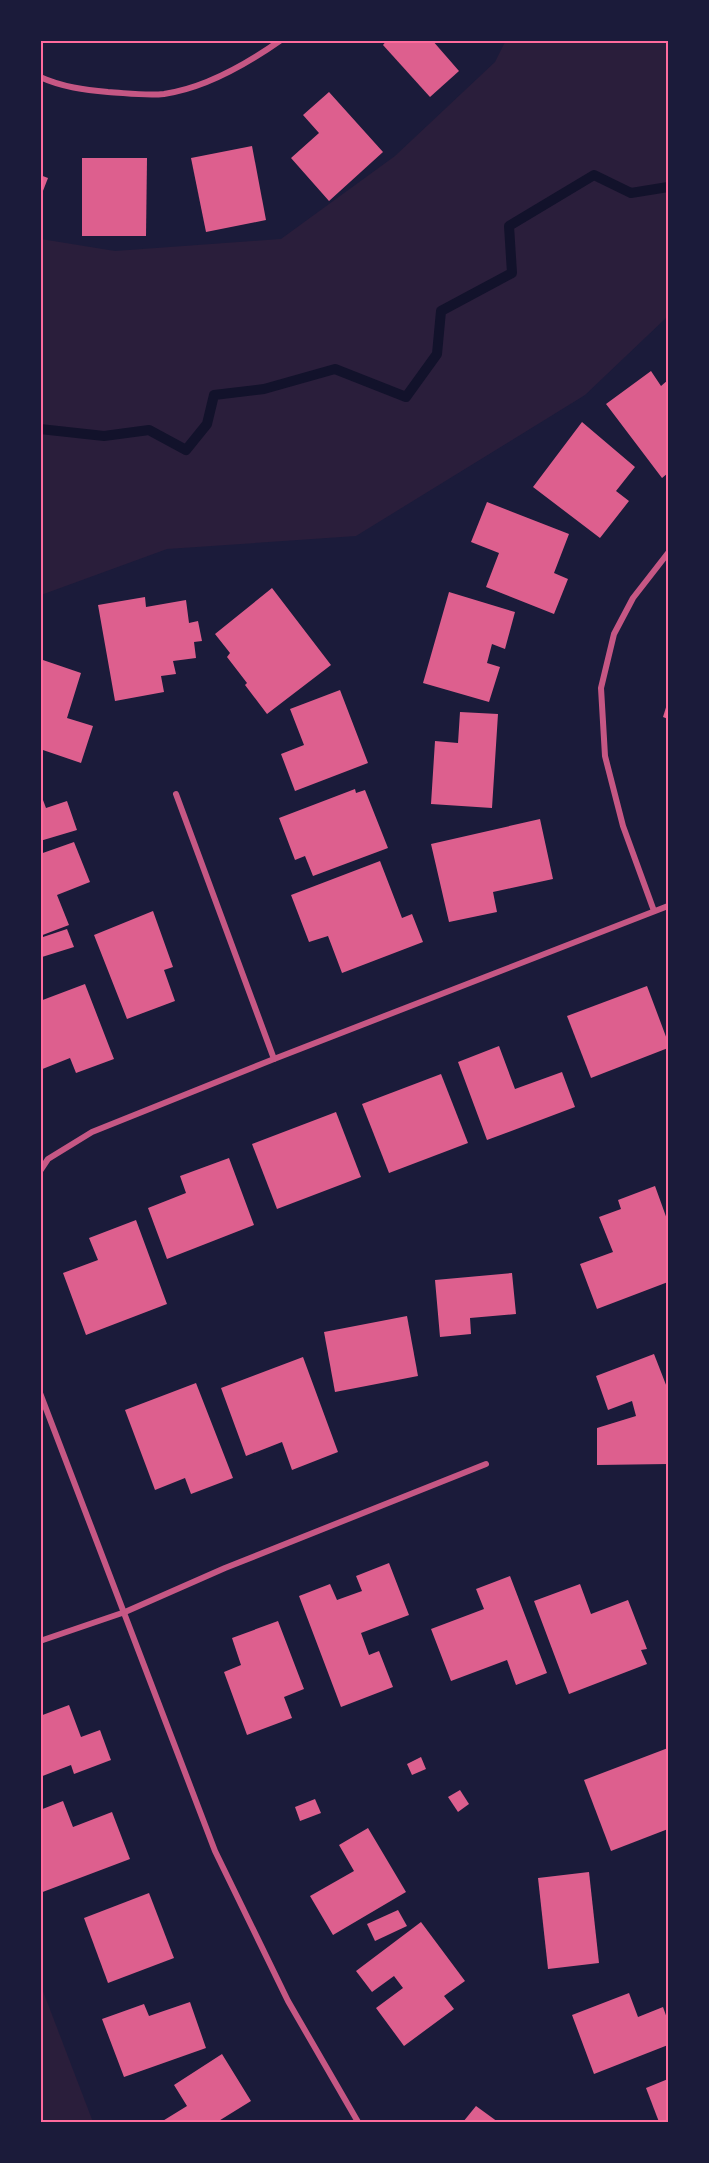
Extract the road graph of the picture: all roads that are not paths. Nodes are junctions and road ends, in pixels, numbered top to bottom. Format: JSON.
{"nodes":[{"id":1,"x":281,"y":40,"type":"edge"},
{"id":2,"x":40,"y":77,"type":"edge"},
{"id":3,"x":669,"y":554,"type":"edge"},
{"id":4,"x":176,"y":794,"type":"dead end"},
{"id":5,"x":669,"y":906,"type":"edge"},
{"id":6,"x":654,"y":911,"type":"junction"},
{"id":7,"x":274,"y":1059,"type":"junction"},
{"id":8,"x":40,"y":1156,"type":"edge"},
{"id":9,"x":48,"y":1159,"type":"junction"},
{"id":10,"x":40,"y":1172,"type":"edge"},
{"id":11,"x":40,"y":1393,"type":"edge"},
{"id":12,"x":486,"y":1464,"type":"dead end"},
{"id":13,"x":125,"y":1612,"type":"junction"},
{"id":14,"x":40,"y":1641,"type":"edge"},
{"id":15,"x":358,"y":2122,"type":"edge"}],
"edges":[{"from":1,"to":2,"type":"street"},
{"from":3,"to":6,"type":"street"},
{"from":4,"to":7,"type":"street"},
{"from":5,"to":6,"type":"street"},
{"from":6,"to":7,"type":"street"},
{"from":7,"to":9,"type":"street"},
{"from":8,"to":9,"type":"street"},
{"from":9,"to":10,"type":"street"},
{"from":11,"to":13,"type":"street"},
{"from":12,"to":13,"type":"street"},
{"from":13,"to":14,"type":"street"},
{"from":13,"to":15,"type":"street"}]}
